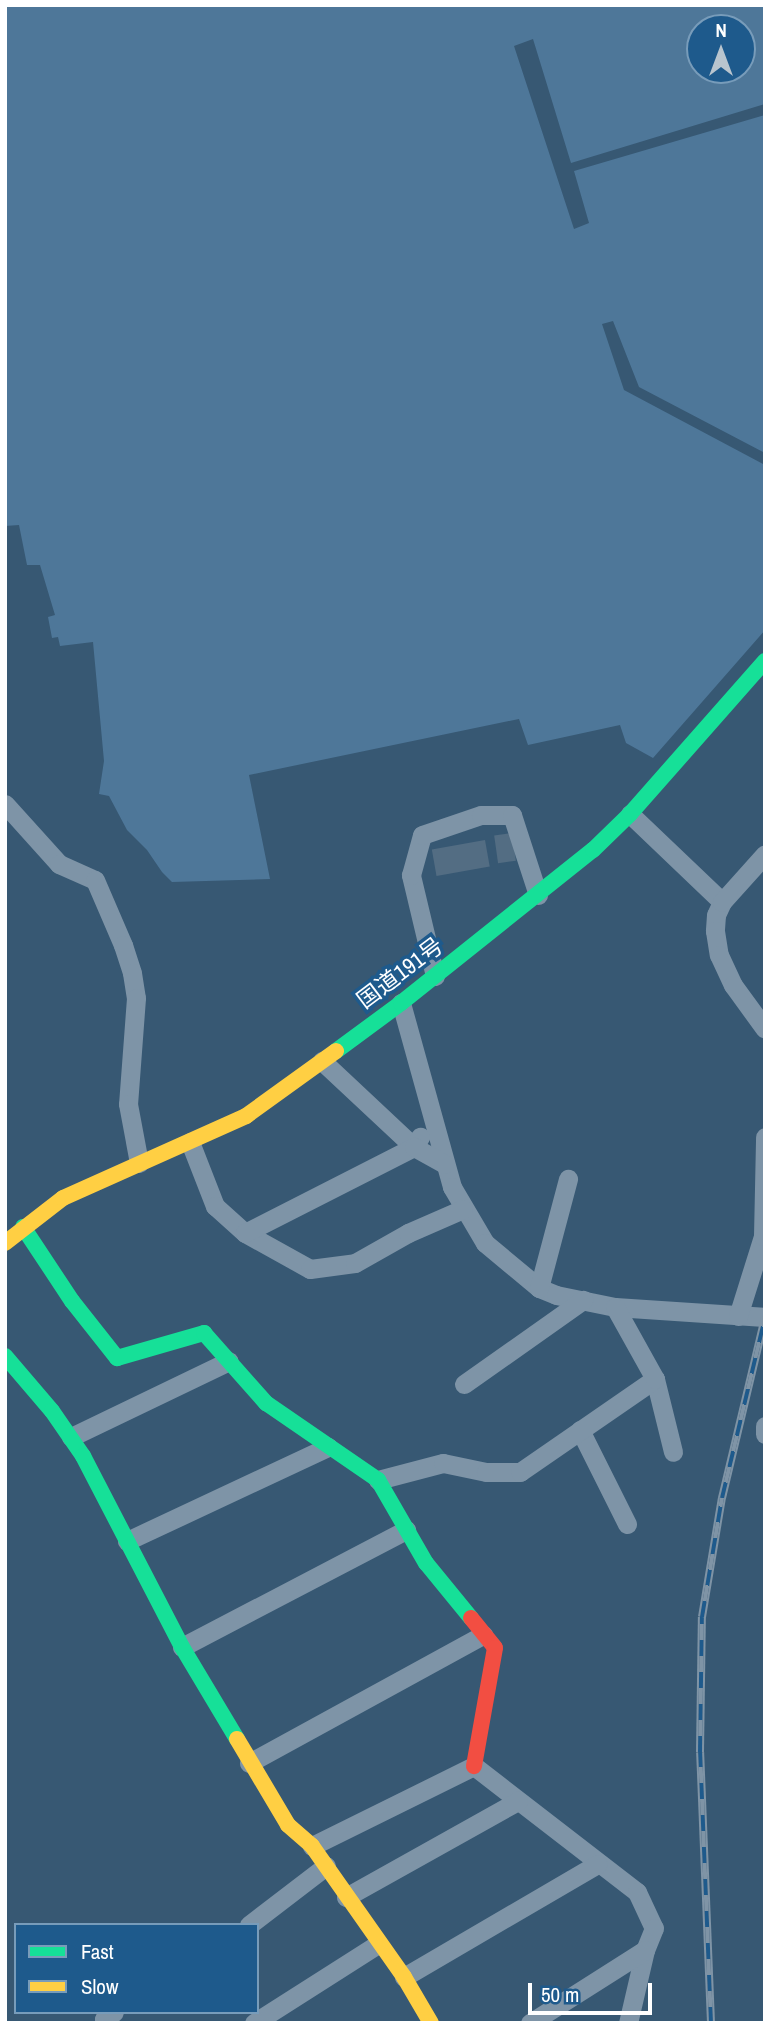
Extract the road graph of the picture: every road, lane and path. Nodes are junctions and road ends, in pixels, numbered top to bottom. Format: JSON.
{"nodes":[{"id":1,"x":765,"y":661,"type":"edge"},
{"id":2,"x":5,"y":804,"type":"edge"},
{"id":3,"x":630,"y":814,"type":"junction"},
{"id":4,"x":765,"y":854,"type":"edge"},
{"id":5,"x":538,"y":895,"type":"junction"},
{"id":6,"x":722,"y":902,"type":"junction"},
{"id":7,"x":435,"y":976,"type":"junction"},
{"id":8,"x":401,"y":1003,"type":"junction"},
{"id":9,"x":765,"y":1029,"type":"edge"},
{"id":10,"x":322,"y":1061,"type":"junction"},
{"id":11,"x":430,"y":1118,"type":"junction"},
{"id":12,"x":765,"y":1137,"type":"edge"},
{"id":13,"x":190,"y":1142,"type":"junction"},
{"id":14,"x":414,"y":1147,"type":"junction"},
{"id":15,"x":139,"y":1163,"type":"junction"},
{"id":16,"x":444,"y":1164,"type":"junction"},
{"id":17,"x":568,"y":1179,"type":"dead end"},
{"id":18,"x":463,"y":1209,"type":"junction"},
{"id":19,"x":23,"y":1227,"type":"junction"},
{"id":20,"x":245,"y":1233,"type":"junction"},
{"id":21,"x":5,"y":1243,"type":"edge"},
{"id":22,"x":539,"y":1288,"type":"junction"},
{"id":23,"x":583,"y":1300,"type":"junction"},
{"id":24,"x":615,"y":1307,"type":"junction"},
{"id":25,"x":738,"y":1315,"type":"junction"},
{"id":26,"x":765,"y":1317,"type":"edge"},
{"id":27,"x":5,"y":1356,"type":"edge"},
{"id":28,"x":229,"y":1362,"type":"junction"},
{"id":29,"x":654,"y":1378,"type":"junction"},
{"id":30,"x":464,"y":1384,"type":"dead end"},
{"id":31,"x":765,"y":1426,"type":"edge"},
{"id":32,"x":580,"y":1430,"type":"junction"},
{"id":33,"x":765,"y":1434,"type":"edge"},
{"id":34,"x":71,"y":1437,"type":"junction"},
{"id":35,"x":328,"y":1447,"type":"junction"},
{"id":36,"x":673,"y":1452,"type":"dead end"},
{"id":37,"x":378,"y":1480,"type":"junction"},
{"id":38,"x":627,"y":1524,"type":"dead end"},
{"id":39,"x":406,"y":1530,"type":"junction"},
{"id":40,"x":127,"y":1541,"type":"junction"},
{"id":41,"x":483,"y":1635,"type":"junction"},
{"id":42,"x":182,"y":1647,"type":"junction"},
{"id":43,"x":249,"y":1763,"type":"junction"},
{"id":44,"x":474,"y":1766,"type":"junction"},
{"id":45,"x":518,"y":1801,"type":"junction"},
{"id":46,"x":312,"y":1846,"type":"junction"},
{"id":47,"x":597,"y":1864,"type":"junction"},
{"id":48,"x":326,"y":1866,"type":"junction"},
{"id":49,"x":346,"y":1897,"type":"junction"},
{"id":50,"x":252,"y":1923,"type":"edge"},
{"id":51,"x":377,"y":1944,"type":"junction"},
{"id":52,"x":645,"y":1950,"type":"junction"},
{"id":53,"x":404,"y":1976,"type":"junction"},
{"id":54,"x":429,"y":2022,"type":"edge"},
{"id":55,"x":254,"y":2023,"type":"edge"},
{"id":56,"x":530,"y":2023,"type":"edge"},
{"id":57,"x":628,"y":2023,"type":"edge"}],
"edges":[{"from":1,"to":3,"type":"main road","name":"国道191号"},
{"from":2,"to":15,"type":"street"},
{"from":3,"to":5,"type":"main road","name":"国道191号"},
{"from":3,"to":6,"type":"street"},
{"from":4,"to":6,"type":"street"},
{"from":5,"to":7,"type":"main road","name":"国道191号"},
{"from":5,"to":7,"type":"street"},
{"from":6,"to":9,"type":"street"},
{"from":7,"to":8,"type":"main road","name":"国道191号"},
{"from":8,"to":10,"type":"main road","name":"国道191号"},
{"from":8,"to":11,"type":"street"},
{"from":10,"to":13,"type":"main road","name":"国道191号"},
{"from":10,"to":14,"type":"street"},
{"from":11,"to":14,"type":"street"},
{"from":11,"to":16,"type":"street"},
{"from":12,"to":25,"type":"street"},
{"from":13,"to":15,"type":"main road","name":"国道191号"},
{"from":13,"to":20,"type":"street"},
{"from":14,"to":16,"type":"street"},
{"from":14,"to":20,"type":"street"},
{"from":15,"to":19,"type":"main road","name":"国道191号"},
{"from":16,"to":18,"type":"street"},
{"from":17,"to":22,"type":"street"},
{"from":18,"to":20,"type":"street"},
{"from":18,"to":22,"type":"street"},
{"from":19,"to":21,"type":"main road","name":"国道191号"},
{"from":19,"to":28,"type":"main road"},
{"from":22,"to":23,"type":"street"},
{"from":23,"to":24,"type":"street"},
{"from":23,"to":30,"type":"street"},
{"from":24,"to":25,"type":"street"},
{"from":24,"to":29,"type":"street"},
{"from":25,"to":26,"type":"street"},
{"from":27,"to":34,"type":"main road"},
{"from":28,"to":34,"type":"street"},
{"from":28,"to":35,"type":"main road"},
{"from":29,"to":32,"type":"street"},
{"from":29,"to":36,"type":"street"},
{"from":31,"to":33,"type":"street"},
{"from":32,"to":37,"type":"street"},
{"from":32,"to":38,"type":"street"},
{"from":34,"to":40,"type":"main road"},
{"from":35,"to":37,"type":"main road"},
{"from":35,"to":40,"type":"street"},
{"from":37,"to":39,"type":"main road"},
{"from":39,"to":41,"type":"main road"},
{"from":39,"to":42,"type":"street"},
{"from":40,"to":42,"type":"main road"},
{"from":41,"to":43,"type":"street"},
{"from":41,"to":44,"type":"main road"},
{"from":42,"to":43,"type":"main road"},
{"from":43,"to":46,"type":"main road"},
{"from":44,"to":45,"type":"street"},
{"from":44,"to":46,"type":"street"},
{"from":45,"to":47,"type":"street"},
{"from":45,"to":49,"type":"street"},
{"from":46,"to":48,"type":"main road"},
{"from":47,"to":52,"type":"street"},
{"from":47,"to":53,"type":"street"},
{"from":48,"to":49,"type":"main road"},
{"from":48,"to":50,"type":"street"},
{"from":49,"to":51,"type":"main road"},
{"from":51,"to":53,"type":"main road"},
{"from":51,"to":55,"type":"street"},
{"from":52,"to":56,"type":"street"},
{"from":52,"to":57,"type":"street"},
{"from":53,"to":54,"type":"main road"}]}
